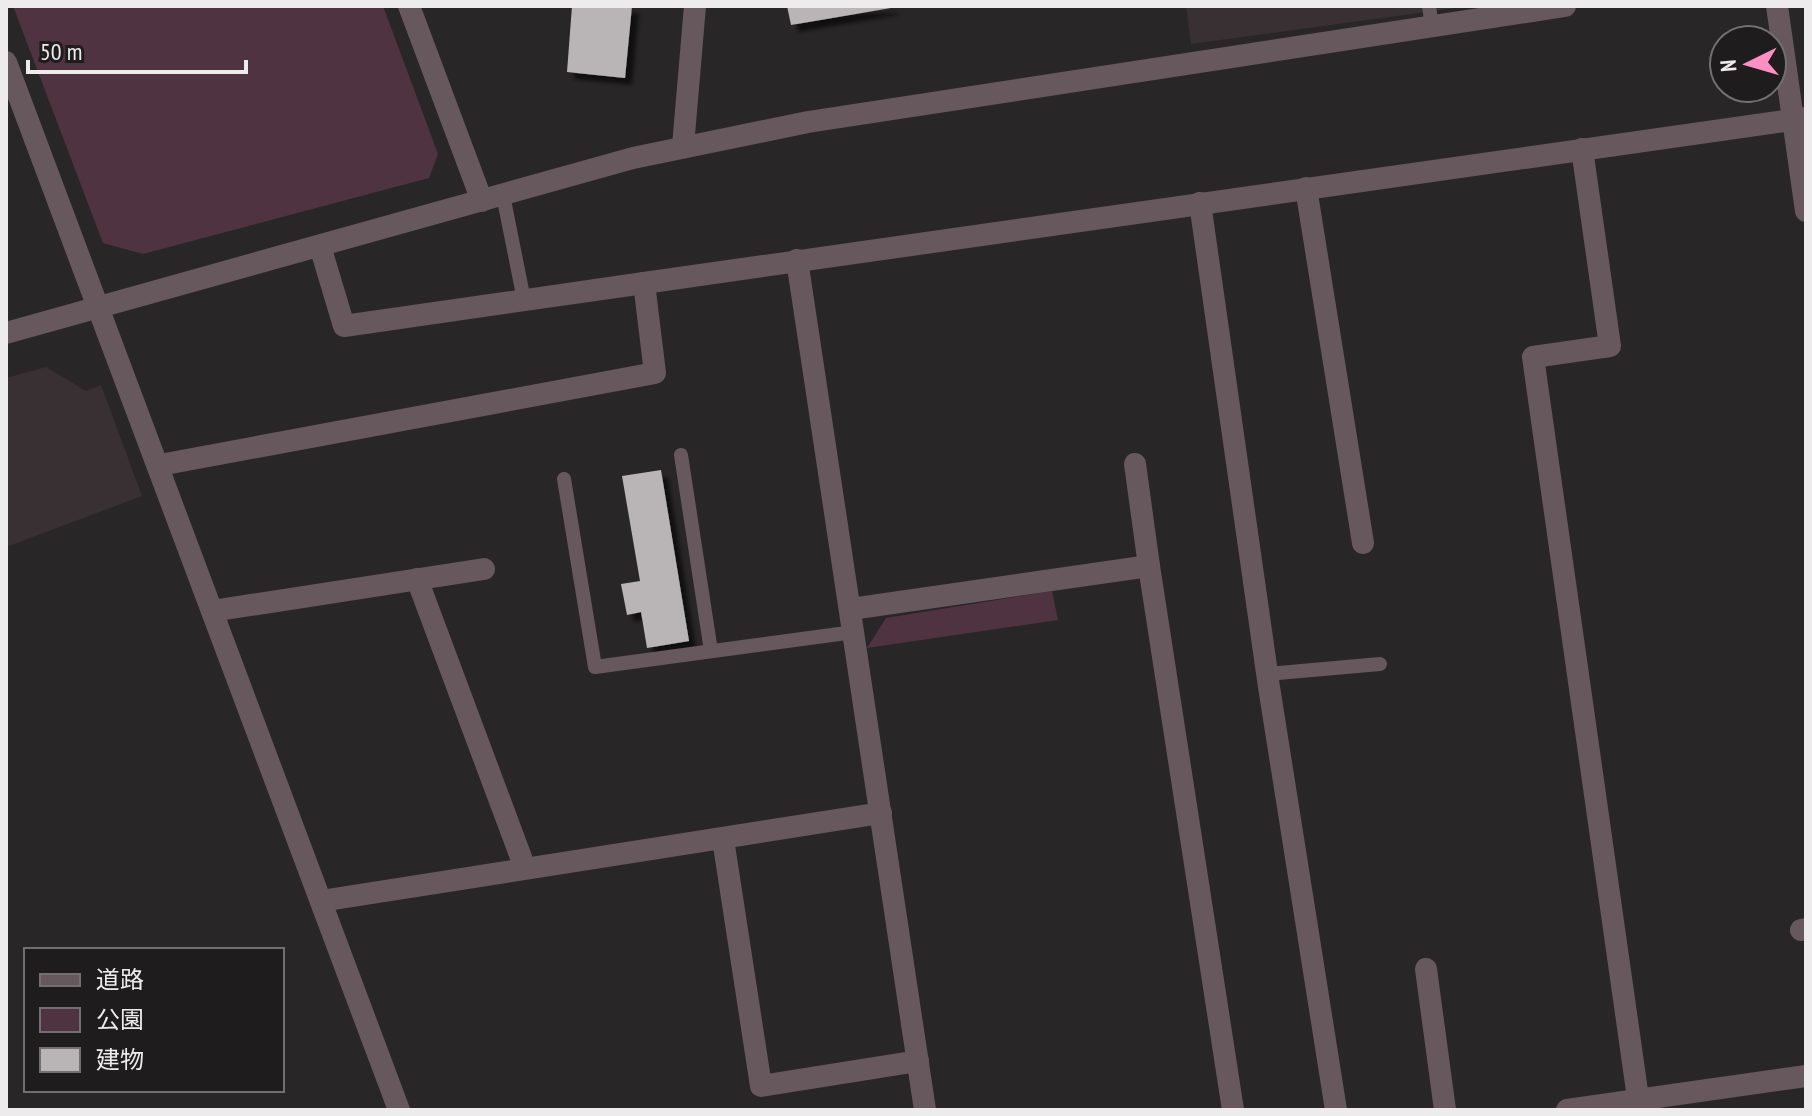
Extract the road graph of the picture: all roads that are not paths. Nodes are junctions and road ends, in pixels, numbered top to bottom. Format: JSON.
{"nodes":[{"id":1,"x":409,"y":6,"type":"edge"},
{"id":2,"x":695,"y":6,"type":"edge"},
{"id":3,"x":1565,"y":6,"type":"edge"},
{"id":4,"x":1777,"y":6,"type":"edge"},
{"id":5,"x":1430,"y":16,"type":"edge"},
{"id":6,"x":6,"y":62,"type":"edge"},
{"id":7,"x":1799,"y":119,"type":"edge"},
{"id":8,"x":683,"y":146,"type":"junction"},
{"id":9,"x":1582,"y":149,"type":"junction"},
{"id":10,"x":1306,"y":188,"type":"junction"},
{"id":11,"x":492,"y":198,"type":"junction"},
{"id":12,"x":1200,"y":203,"type":"junction"},
{"id":13,"x":1806,"y":211,"type":"edge"},
{"id":14,"x":320,"y":246,"type":"junction"},
{"id":15,"x":797,"y":260,"type":"junction"},
{"id":16,"x":644,"y":283,"type":"junction"},
{"id":17,"x":524,"y":300,"type":"junction"},
{"id":18,"x":98,"y":306,"type":"junction"},
{"id":19,"x":6,"y":333,"type":"edge"},
{"id":20,"x":681,"y":455,"type":"dead end"},
{"id":21,"x":1135,"y":464,"type":"dead end"},
{"id":22,"x":160,"y":465,"type":"junction"},
{"id":23,"x":564,"y":479,"type":"dead end"},
{"id":24,"x":1363,"y":543,"type":"dead end"},
{"id":25,"x":1149,"y":566,"type":"junction"},
{"id":26,"x":484,"y":569,"type":"dead end"},
{"id":27,"x":417,"y":579,"type":"junction"},
{"id":28,"x":212,"y":611,"type":"junction"},
{"id":29,"x":852,"y":620,"type":"junction"},
{"id":30,"x":711,"y":651,"type":"junction"},
{"id":31,"x":1380,"y":664,"type":"dead end"},
{"id":32,"x":1268,"y":674,"type":"junction"},
{"id":33,"x":881,"y":813,"type":"junction"},
{"id":34,"x":723,"y":839,"type":"junction"},
{"id":35,"x":525,"y":868,"type":"junction"},
{"id":36,"x":321,"y":901,"type":"junction"},
{"id":37,"x":1426,"y":969,"type":"dead end"},
{"id":38,"x":918,"y":1061,"type":"junction"},
{"id":39,"x":1806,"y":1076,"type":"edge"},
{"id":40,"x":1638,"y":1098,"type":"junction"},
{"id":41,"x":399,"y":1110,"type":"edge"},
{"id":42,"x":925,"y":1110,"type":"edge"},
{"id":43,"x":1233,"y":1110,"type":"edge"},
{"id":44,"x":1336,"y":1110,"type":"edge"},
{"id":45,"x":1445,"y":1110,"type":"edge"},
{"id":46,"x":1567,"y":1110,"type":"edge"}],
"edges":[{"from":1,"to":11,"type":"street"},
{"from":2,"to":8,"type":"street"},
{"from":3,"to":5,"type":"street"},
{"from":4,"to":7,"type":"street"},
{"from":5,"to":8,"type":"street"},
{"from":6,"to":18,"type":"street"},
{"from":7,"to":9,"type":"street"},
{"from":7,"to":13,"type":"street"},
{"from":8,"to":11,"type":"street"},
{"from":9,"to":10,"type":"street"},
{"from":9,"to":40,"type":"street"},
{"from":10,"to":12,"type":"street"},
{"from":10,"to":24,"type":"street"},
{"from":11,"to":14,"type":"street"},
{"from":11,"to":17,"type":"lane"},
{"from":12,"to":15,"type":"street"},
{"from":12,"to":32,"type":"street"},
{"from":14,"to":17,"type":"street"},
{"from":14,"to":18,"type":"street"},
{"from":15,"to":16,"type":"street"},
{"from":15,"to":29,"type":"street"},
{"from":16,"to":17,"type":"street"},
{"from":16,"to":22,"type":"street"},
{"from":18,"to":19,"type":"street"},
{"from":18,"to":22,"type":"street"},
{"from":20,"to":30,"type":"lane"},
{"from":21,"to":25,"type":"street"},
{"from":22,"to":28,"type":"street"},
{"from":23,"to":30,"type":"lane"},
{"from":25,"to":29,"type":"street"},
{"from":25,"to":43,"type":"street"},
{"from":26,"to":27,"type":"street"},
{"from":27,"to":28,"type":"street"},
{"from":27,"to":35,"type":"street"},
{"from":28,"to":36,"type":"street"},
{"from":29,"to":30,"type":"lane"},
{"from":29,"to":33,"type":"street"},
{"from":31,"to":32,"type":"lane"},
{"from":32,"to":44,"type":"street"},
{"from":33,"to":34,"type":"street"},
{"from":33,"to":38,"type":"street"},
{"from":34,"to":35,"type":"street"},
{"from":34,"to":38,"type":"street"},
{"from":35,"to":36,"type":"street"},
{"from":36,"to":41,"type":"street"},
{"from":37,"to":45,"type":"street"},
{"from":38,"to":42,"type":"street"},
{"from":39,"to":40,"type":"street"},
{"from":40,"to":46,"type":"street"}]}
